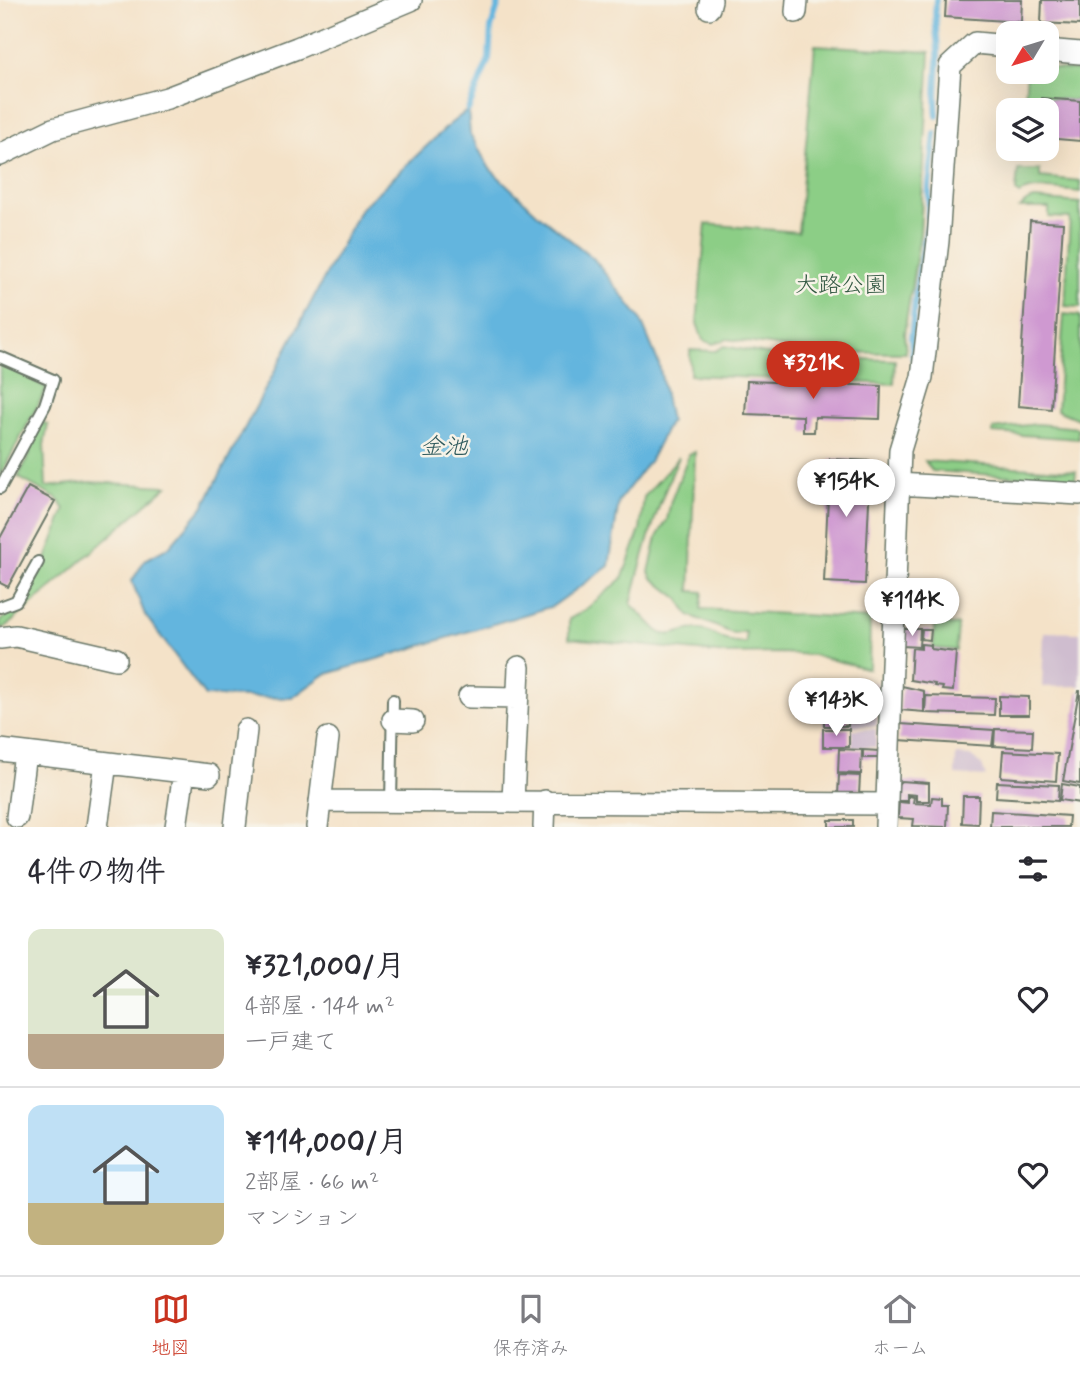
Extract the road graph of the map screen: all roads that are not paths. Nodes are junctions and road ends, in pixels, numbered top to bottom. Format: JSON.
{"nodes":[{"id":1,"x":402,"y":1,"type":"edge"},
{"id":2,"x":996,"y":45,"type":"edge"},
{"id":3,"x":1059,"y":51,"type":"edge"},
{"id":4,"x":1080,"y":53,"type":"edge"},
{"id":5,"x":0,"y":155,"type":"edge"},
{"id":6,"x":0,"y":357,"type":"edge"},
{"id":7,"x":897,"y":484,"type":"junction"},
{"id":8,"x":0,"y":488,"type":"edge"},
{"id":9,"x":1080,"y":494,"type":"edge"},
{"id":10,"x":38,"y":562,"type":"dead end"},
{"id":11,"x":0,"y":607,"type":"edge"},
{"id":12,"x":0,"y":638,"type":"edge"},
{"id":13,"x":116,"y":659,"type":"dead end"},
{"id":14,"x":519,"y":667,"type":"dead end"},
{"id":15,"x":469,"y":697,"type":"dead end"},
{"id":16,"x":517,"y":698,"type":"junction"},
{"id":17,"x":400,"y":713,"type":"dead end"},
{"id":18,"x":246,"y":730,"type":"dead end"},
{"id":19,"x":328,"y":738,"type":"dead end"},
{"id":20,"x":0,"y":750,"type":"edge"},
{"id":21,"x":25,"y":753,"type":"junction"},
{"id":22,"x":106,"y":762,"type":"junction"},
{"id":23,"x":184,"y":772,"type":"junction"},
{"id":24,"x":209,"y":775,"type":"dead end"},
{"id":25,"x":513,"y":801,"type":"junction"},
{"id":26,"x":545,"y":801,"type":"junction"},
{"id":27,"x":320,"y":802,"type":"junction"},
{"id":28,"x":391,"y":802,"type":"junction"},
{"id":29,"x":886,"y":804,"type":"junction"},
{"id":30,"x":17,"y":817,"type":"dead end"},
{"id":31,"x":97,"y":827,"type":"edge"},
{"id":32,"x":176,"y":827,"type":"edge"},
{"id":33,"x":235,"y":827,"type":"edge"},
{"id":34,"x":317,"y":827,"type":"edge"},
{"id":35,"x":544,"y":827,"type":"edge"},
{"id":36,"x":886,"y":827,"type":"edge"}],
"edges":[{"from":1,"to":5,"type":"street"},
{"from":2,"to":7,"type":"street"},
{"from":3,"to":4,"type":"street"},
{"from":6,"to":8,"type":"lane"},
{"from":7,"to":9,"type":"street"},
{"from":7,"to":29,"type":"street"},
{"from":10,"to":11,"type":"lane"},
{"from":12,"to":13,"type":"street"},
{"from":14,"to":16,"type":"street"},
{"from":15,"to":16,"type":"street"},
{"from":16,"to":25,"type":"street"},
{"from":17,"to":28,"type":"lane"},
{"from":18,"to":33,"type":"street"},
{"from":19,"to":27,"type":"street"},
{"from":20,"to":21,"type":"street"},
{"from":21,"to":22,"type":"street"},
{"from":21,"to":30,"type":"street"},
{"from":22,"to":23,"type":"street"},
{"from":22,"to":31,"type":"street"},
{"from":23,"to":24,"type":"street"},
{"from":23,"to":32,"type":"street"},
{"from":25,"to":26,"type":"street"},
{"from":25,"to":28,"type":"street"},
{"from":26,"to":29,"type":"street"},
{"from":26,"to":35,"type":"street"},
{"from":27,"to":28,"type":"street"},
{"from":27,"to":34,"type":"street"},
{"from":29,"to":36,"type":"street"}]}
